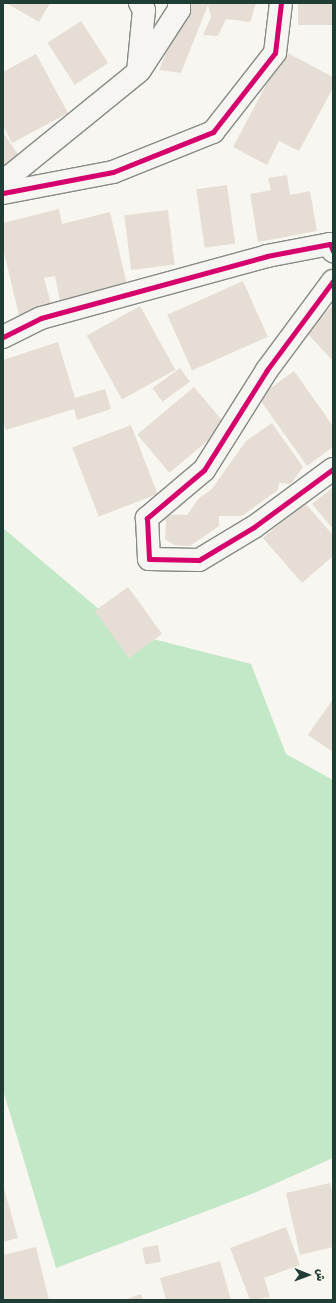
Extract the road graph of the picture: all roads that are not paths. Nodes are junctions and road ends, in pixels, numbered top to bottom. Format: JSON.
{"nodes":[{"id":1,"x":140,"y":3,"type":"edge"},
{"id":2,"x":179,"y":3,"type":"edge"},
{"id":3,"x":281,"y":3,"type":"edge"},
{"id":4,"x":138,"y":72,"type":"junction"},
{"id":5,"x":3,"y":184,"type":"edge"},
{"id":6,"x":3,"y":193,"type":"edge"},
{"id":7,"x":333,"y":251,"type":"edge"},
{"id":8,"x":333,"y":281,"type":"edge"},
{"id":9,"x":3,"y":336,"type":"edge"},
{"id":10,"x":333,"y":469,"type":"edge"}],
"edges":[{"from":1,"to":4,"type":"street"},
{"from":2,"to":4,"type":"street"},
{"from":3,"to":6,"type":"street"},
{"from":4,"to":5,"type":"street"},
{"from":7,"to":9,"type":"street"},
{"from":8,"to":10,"type":"street"}]}
